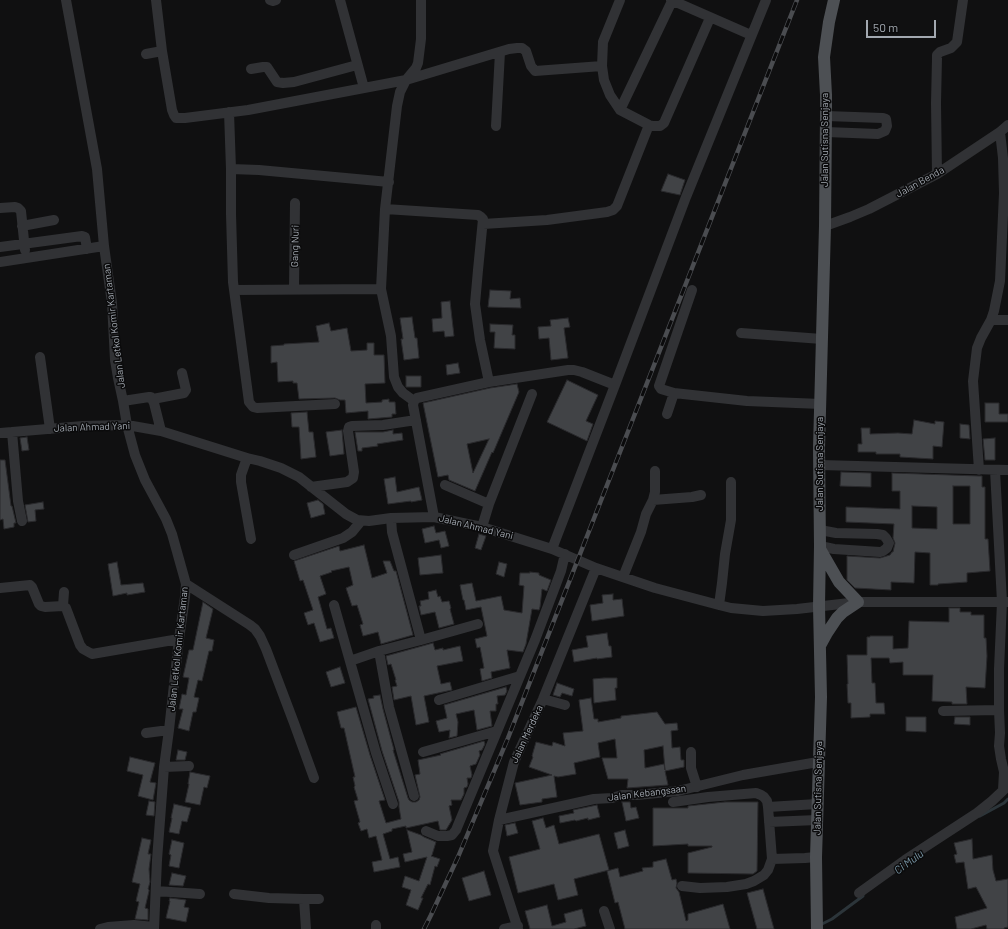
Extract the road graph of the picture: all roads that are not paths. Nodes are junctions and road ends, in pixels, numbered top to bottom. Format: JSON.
{"nodes":[{"id":1,"x":66,"y":0,"type":"edge"},
{"id":2,"x":156,"y":0,"type":"edge"},
{"id":3,"x":270,"y":0,"type":"edge"},
{"id":4,"x":276,"y":0,"type":"edge"},
{"id":5,"x":340,"y":0,"type":"edge"},
{"id":6,"x":421,"y":0,"type":"edge"},
{"id":7,"x":620,"y":0,"type":"edge"},
{"id":8,"x":671,"y":0,"type":"edge"},
{"id":9,"x":766,"y":0,"type":"edge"},
{"id":10,"x":834,"y":0,"type":"edge"},
{"id":11,"x":963,"y":0,"type":"edge"},
{"id":12,"x":692,"y":4,"type":"edge"},
{"id":13,"x":710,"y":18,"type":"junction"},
{"id":14,"x":751,"y":35,"type":"junction"},
{"id":15,"x":162,"y":51,"type":"junction"},
{"id":16,"x":500,"y":52,"type":"junction"},
{"id":17,"x":146,"y":54,"type":"dead end"},
{"id":18,"x":357,"y":65,"type":"junction"},
{"id":19,"x":602,"y":66,"type":"junction"},
{"id":20,"x":252,"y":69,"type":"dead end"},
{"id":21,"x":406,"y":80,"type":"junction"},
{"id":22,"x":364,"y":88,"type":"junction"},
{"id":23,"x":620,"y":110,"type":"junction"},
{"id":24,"x":229,"y":112,"type":"junction"},
{"id":25,"x":826,"y":116,"type":"junction"},
{"id":26,"x":649,"y":125,"type":"junction"},
{"id":27,"x":496,"y":126,"type":"dead end"},
{"id":28,"x":1004,"y":128,"type":"edge"},
{"id":29,"x":826,"y":132,"type":"junction"},
{"id":30,"x":231,"y":169,"type":"junction"},
{"id":31,"x":937,"y":174,"type":"junction"},
{"id":32,"x":389,"y":182,"type":"junction"},
{"id":33,"x":295,"y":203,"type":"dead end"},
{"id":34,"x":0,"y":208,"type":"edge"},
{"id":35,"x":385,"y":209,"type":"junction"},
{"id":36,"x":54,"y":220,"type":"dead end"},
{"id":37,"x":484,"y":224,"type":"junction"},
{"id":38,"x":22,"y":226,"type":"junction"},
{"id":39,"x":825,"y":226,"type":"junction"},
{"id":40,"x":62,"y":238,"type":"junction"},
{"id":41,"x":24,"y":244,"type":"junction"},
{"id":42,"x":104,"y":246,"type":"junction"},
{"id":43,"x":0,"y":247,"type":"edge"},
{"id":44,"x":87,"y":249,"type":"junction"},
{"id":45,"x":64,"y":252,"type":"junction"},
{"id":46,"x":27,"y":258,"type":"junction"},
{"id":47,"x":0,"y":262,"type":"edge"},
{"id":48,"x":294,"y":289,"type":"junction"},
{"id":49,"x":382,"y":289,"type":"junction"},
{"id":50,"x":234,"y":290,"type":"junction"},
{"id":51,"x":692,"y":290,"type":"dead end"},
{"id":52,"x":991,"y":320,"type":"junction"},
{"id":53,"x":1008,"y":320,"type":"edge"},
{"id":54,"x":741,"y":333,"type":"dead end"},
{"id":55,"x":822,"y":339,"type":"junction"},
{"id":56,"x":40,"y":356,"type":"dead end"},
{"id":57,"x":182,"y":373,"type":"dead end"},
{"id":58,"x":488,"y":382,"type":"junction"},
{"id":59,"x":615,"y":385,"type":"junction"},
{"id":60,"x":674,"y":393,"type":"junction"},
{"id":61,"x":532,"y":394,"type":"dead end"},
{"id":62,"x":153,"y":399,"type":"junction"},
{"id":63,"x":123,"y":401,"type":"junction"},
{"id":64,"x":414,"y":401,"type":"junction"},
{"id":65,"x":335,"y":404,"type":"dead end"},
{"id":66,"x":821,"y":404,"type":"junction"},
{"id":67,"x":667,"y":414,"type":"dead end"},
{"id":68,"x":416,"y":420,"type":"junction"},
{"id":69,"x":127,"y":425,"type":"junction"},
{"id":70,"x":50,"y":429,"type":"junction"},
{"id":71,"x":161,"y":431,"type":"junction"},
{"id":72,"x":12,"y":432,"type":"junction"},
{"id":73,"x":0,"y":433,"type":"edge"},
{"id":74,"x":248,"y":458,"type":"junction"},
{"id":75,"x":820,"y":465,"type":"junction"},
{"id":76,"x":979,"y":470,"type":"junction"},
{"id":77,"x":995,"y":470,"type":"junction"},
{"id":78,"x":1008,"y":470,"type":"edge"},
{"id":79,"x":655,"y":471,"type":"dead end"},
{"id":80,"x":731,"y":482,"type":"dead end"},
{"id":81,"x":445,"y":484,"type":"dead end"},
{"id":82,"x":311,"y":487,"type":"junction"},
{"id":83,"x":701,"y":495,"type":"dead end"},
{"id":84,"x":654,"y":500,"type":"junction"},
{"id":85,"x":489,"y":504,"type":"junction"},
{"id":86,"x":434,"y":517,"type":"junction"},
{"id":87,"x":391,"y":518,"type":"junction"},
{"id":88,"x":22,"y":521,"type":"dead end"},
{"id":89,"x":361,"y":521,"type":"junction"},
{"id":90,"x":482,"y":527,"type":"junction"},
{"id":91,"x":820,"y":530,"type":"junction"},
{"id":92,"x":251,"y":539,"type":"dead end"},
{"id":93,"x":820,"y":548,"type":"junction"},
{"id":94,"x":552,"y":549,"type":"junction"},
{"id":95,"x":565,"y":554,"type":"junction"},
{"id":96,"x":294,"y":555,"type":"dead end"},
{"id":97,"x":591,"y":566,"type":"junction"},
{"id":98,"x":623,"y":577,"type":"junction"},
{"id":99,"x":186,"y":584,"type":"junction"},
{"id":100,"x":0,"y":588,"type":"edge"},
{"id":101,"x":64,"y":592,"type":"dead end"},
{"id":102,"x":858,"y":602,"type":"junction"},
{"id":103,"x":1005,"y":602,"type":"edge"},
{"id":104,"x":334,"y":605,"type":"dead end"},
{"id":105,"x":63,"y":606,"type":"junction"},
{"id":106,"x":719,"y":606,"type":"junction"},
{"id":107,"x":819,"y":606,"type":"junction"},
{"id":108,"x":478,"y":624,"type":"dead end"},
{"id":109,"x":179,"y":639,"type":"junction"},
{"id":110,"x":421,"y":640,"type":"junction"},
{"id":111,"x":820,"y":645,"type":"junction"},
{"id":112,"x":379,"y":651,"type":"junction"},
{"id":113,"x":350,"y":661,"type":"junction"},
{"id":114,"x":520,"y":676,"type":"junction"},
{"id":115,"x":543,"y":699,"type":"junction"},
{"id":116,"x":439,"y":700,"type":"dead end"},
{"id":117,"x":565,"y":705,"type":"dead end"},
{"id":118,"x":999,"y":710,"type":"junction"},
{"id":119,"x":943,"y":711,"type":"dead end"},
{"id":120,"x":169,"y":730,"type":"junction"},
{"id":121,"x":498,"y":731,"type":"junction"},
{"id":122,"x":146,"y":733,"type":"dead end"},
{"id":123,"x":423,"y":752,"type":"dead end"},
{"id":124,"x":691,"y":752,"type":"dead end"},
{"id":125,"x":818,"y":762,"type":"junction"},
{"id":126,"x":189,"y":766,"type":"dead end"},
{"id":127,"x":164,"y":767,"type":"junction"},
{"id":128,"x":1006,"y":772,"type":"edge"},
{"id":129,"x":314,"y":778,"type":"dead end"},
{"id":130,"x":697,"y":787,"type":"junction"},
{"id":131,"x":1006,"y":788,"type":"edge"},
{"id":132,"x":414,"y":796,"type":"dead end"},
{"id":133,"x":673,"y":802,"type":"dead end"},
{"id":134,"x":393,"y":804,"type":"dead end"},
{"id":135,"x":818,"y":804,"type":"junction"},
{"id":136,"x":768,"y":807,"type":"junction"},
{"id":137,"x":499,"y":820,"type":"junction"},
{"id":138,"x":817,"y":820,"type":"junction"},
{"id":139,"x":769,"y":822,"type":"junction"},
{"id":140,"x":426,"y":831,"type":"dead end"},
{"id":141,"x":816,"y":857,"type":"junction"},
{"id":142,"x":772,"y":859,"type":"junction"},
{"id":143,"x":682,"y":886,"type":"dead end"},
{"id":144,"x":156,"y":891,"type":"junction"},
{"id":145,"x":200,"y":894,"type":"dead end"},
{"id":146,"x":234,"y":894,"type":"dead end"},
{"id":147,"x":859,"y":894,"type":"dead end"},
{"id":148,"x":304,"y":899,"type":"junction"},
{"id":149,"x":319,"y":899,"type":"dead end"},
{"id":150,"x":604,"y":911,"type":"dead end"},
{"id":151,"x":817,"y":924,"type":"edge"},
{"id":152,"x":154,"y":928,"type":"edge"},
{"id":153,"x":518,"y":928,"type":"edge"},
{"id":154,"x":100,"y":929,"type":"edge"},
{"id":155,"x":306,"y":929,"type":"edge"},
{"id":156,"x":504,"y":929,"type":"edge"},
{"id":157,"x":610,"y":929,"type":"edge"}],
"edges":[{"from":1,"to":42,"type":"street","name":"Jalan Letkol Komir Kartaman"},
{"from":2,"to":15,"type":"street"},
{"from":3,"to":4,"type":"street"},
{"from":5,"to":18,"type":"street"},
{"from":6,"to":21,"type":"street"},
{"from":7,"to":19,"type":"street"},
{"from":8,"to":12,"type":"street"},
{"from":8,"to":23,"type":"street"},
{"from":9,"to":14,"type":"street"},
{"from":10,"to":25,"type":"main road","name":"Jalan Sutisna Senjaya"},
{"from":11,"to":31,"type":"street"},
{"from":12,"to":13,"type":"street"},
{"from":13,"to":14,"type":"street"},
{"from":13,"to":26,"type":"street"},
{"from":14,"to":59,"type":"street"},
{"from":15,"to":17,"type":"street"},
{"from":15,"to":24,"type":"street"},
{"from":16,"to":19,"type":"street"},
{"from":16,"to":21,"type":"street"},
{"from":16,"to":27,"type":"street"},
{"from":18,"to":20,"type":"street"},
{"from":18,"to":22,"type":"street"},
{"from":19,"to":23,"type":"street"},
{"from":21,"to":22,"type":"street"},
{"from":21,"to":32,"type":"street"},
{"from":22,"to":24,"type":"street"},
{"from":23,"to":26,"type":"street"},
{"from":24,"to":30,"type":"street"},
{"from":25,"to":29,"type":"main road","name":"Jalan Sutisna Senjaya"},
{"from":25,"to":29,"type":"street"},
{"from":26,"to":37,"type":"street"},
{"from":28,"to":31,"type":"street","name":"Jalan Benda"},
{"from":28,"to":52,"type":"street"},
{"from":29,"to":39,"type":"main road","name":"Jalan Sutisna Senjaya"},
{"from":30,"to":32,"type":"street"},
{"from":30,"to":50,"type":"street"},
{"from":31,"to":39,"type":"street","name":"Jalan Benda"},
{"from":32,"to":35,"type":"street"},
{"from":33,"to":48,"type":"street","name":"Gang Nuri"},
{"from":34,"to":38,"type":"street"},
{"from":35,"to":37,"type":"street"},
{"from":35,"to":49,"type":"street"},
{"from":36,"to":38,"type":"street"},
{"from":37,"to":58,"type":"street"},
{"from":38,"to":41,"type":"street"},
{"from":39,"to":55,"type":"main road","name":"Jalan Sutisna Senjaya"},
{"from":40,"to":41,"type":"street"},
{"from":40,"to":44,"type":"street"},
{"from":40,"to":45,"type":"street"},
{"from":41,"to":43,"type":"street"},
{"from":41,"to":46,"type":"street"},
{"from":42,"to":44,"type":"street"},
{"from":42,"to":63,"type":"street","name":"Jalan Letkol Komir Kartaman"},
{"from":44,"to":45,"type":"street"},
{"from":45,"to":46,"type":"street"},
{"from":46,"to":47,"type":"street"},
{"from":48,"to":49,"type":"street"},
{"from":48,"to":50,"type":"street"},
{"from":49,"to":64,"type":"street"},
{"from":50,"to":65,"type":"street"},
{"from":51,"to":60,"type":"street"},
{"from":52,"to":53,"type":"street"},
{"from":52,"to":76,"type":"street"},
{"from":54,"to":55,"type":"street"},
{"from":55,"to":66,"type":"main road","name":"Jalan Sutisna Senjaya"},
{"from":56,"to":70,"type":"street"},
{"from":57,"to":62,"type":"street"},
{"from":58,"to":59,"type":"street"},
{"from":58,"to":64,"type":"street"},
{"from":59,"to":94,"type":"street"},
{"from":60,"to":66,"type":"street"},
{"from":60,"to":67,"type":"street"},
{"from":61,"to":85,"type":"street"},
{"from":62,"to":63,"type":"street"},
{"from":62,"to":71,"type":"street"},
{"from":63,"to":69,"type":"street","name":"Jalan Letkol Komir Kartaman"},
{"from":64,"to":68,"type":"street"},
{"from":66,"to":75,"type":"main road","name":"Jalan Sutisna Senjaya"},
{"from":68,"to":82,"type":"street"},
{"from":68,"to":86,"type":"street"},
{"from":69,"to":70,"type":"street","name":"Jalan Ahmad Yani"},
{"from":69,"to":71,"type":"street","name":"Jalan Ahmad Yani"},
{"from":69,"to":99,"type":"street","name":"Jalan Letkol Komir Kartaman"},
{"from":70,"to":72,"type":"street","name":"Jalan Ahmad Yani"},
{"from":71,"to":74,"type":"street","name":"Jalan Ahmad Yani"},
{"from":72,"to":73,"type":"street","name":"Jalan Ahmad Yani"},
{"from":72,"to":88,"type":"street"},
{"from":74,"to":82,"type":"street","name":"Jalan Ahmad Yani"},
{"from":74,"to":92,"type":"street"},
{"from":75,"to":76,"type":"street"},
{"from":75,"to":91,"type":"main road","name":"Jalan Sutisna Senjaya"},
{"from":76,"to":77,"type":"street"},
{"from":77,"to":78,"type":"street"},
{"from":77,"to":103,"type":"street"},
{"from":79,"to":84,"type":"street"},
{"from":80,"to":106,"type":"street"},
{"from":81,"to":85,"type":"street"},
{"from":82,"to":89,"type":"street","name":"Jalan Ahmad Yani"},
{"from":83,"to":84,"type":"street"},
{"from":84,"to":98,"type":"street"},
{"from":85,"to":90,"type":"street"},
{"from":86,"to":87,"type":"street","name":"Jalan Ahmad Yani"},
{"from":86,"to":90,"type":"street","name":"Jalan Ahmad Yani"},
{"from":87,"to":89,"type":"street","name":"Jalan Ahmad Yani"},
{"from":87,"to":110,"type":"street"},
{"from":89,"to":96,"type":"street"},
{"from":90,"to":94,"type":"street","name":"Jalan Ahmad Yani"},
{"from":91,"to":93,"type":"main road","name":"Jalan Sutisna Senjaya"},
{"from":91,"to":93,"type":"street"},
{"from":93,"to":102,"type":"main road"},
{"from":93,"to":107,"type":"main road","name":"Jalan Sutisna Senjaya"},
{"from":94,"to":95,"type":"street","name":"Jalan Ahmad Yani"},
{"from":95,"to":97,"type":"street","name":"Jalan Ahmad Yani"},
{"from":95,"to":114,"type":"street"},
{"from":97,"to":98,"type":"street","name":"Jalan Ahmad Yani"},
{"from":97,"to":115,"type":"street","name":"Jalan Merdeka"},
{"from":98,"to":106,"type":"street","name":"Jalan Ahmad Yani"},
{"from":99,"to":109,"type":"street","name":"Jalan Letkol Komir Kartaman"},
{"from":99,"to":129,"type":"street"},
{"from":100,"to":105,"type":"street"},
{"from":101,"to":105,"type":"street"},
{"from":102,"to":103,"type":"street","name":"Jalan Ahmad Yani"},
{"from":102,"to":107,"type":"street","name":"Jalan Ahmad Yani"},
{"from":102,"to":111,"type":"main road"},
{"from":103,"to":118,"type":"street"},
{"from":104,"to":113,"type":"street"},
{"from":105,"to":109,"type":"street"},
{"from":106,"to":107,"type":"street","name":"Jalan Ahmad Yani"},
{"from":107,"to":111,"type":"main road","name":"Jalan Sutisna Senjaya"},
{"from":108,"to":110,"type":"street"},
{"from":109,"to":120,"type":"street","name":"Jalan Letkol Komir Kartaman"},
{"from":110,"to":112,"type":"street"},
{"from":111,"to":125,"type":"main road","name":"Jalan Sutisna Senjaya"},
{"from":112,"to":113,"type":"street"},
{"from":112,"to":132,"type":"street"},
{"from":113,"to":134,"type":"street"},
{"from":114,"to":116,"type":"street"},
{"from":114,"to":121,"type":"street"},
{"from":115,"to":117,"type":"street"},
{"from":115,"to":137,"type":"street","name":"Jalan Merdeka"},
{"from":118,"to":119,"type":"street"},
{"from":118,"to":128,"type":"street"},
{"from":120,"to":122,"type":"street"},
{"from":120,"to":127,"type":"street","name":"Jalan Letkol Komir Kartaman"},
{"from":121,"to":123,"type":"street"},
{"from":121,"to":140,"type":"street"},
{"from":124,"to":130,"type":"street"},
{"from":125,"to":130,"type":"street","name":"Jalan Kebangsaan"},
{"from":125,"to":135,"type":"main road","name":"Jalan Sutisna Senjaya"},
{"from":126,"to":127,"type":"street"},
{"from":127,"to":144,"type":"street","name":"Jalan Letkol Komir Kartaman"},
{"from":128,"to":131,"type":"street"},
{"from":130,"to":137,"type":"street","name":"Jalan Kebangsaan"},
{"from":131,"to":147,"type":"street"},
{"from":133,"to":136,"type":"street"},
{"from":135,"to":136,"type":"street"},
{"from":135,"to":138,"type":"main road","name":"Jalan Sutisna Senjaya"},
{"from":136,"to":139,"type":"street"},
{"from":137,"to":153,"type":"street","name":"Jalan Merdeka"},
{"from":138,"to":139,"type":"street"},
{"from":138,"to":141,"type":"main road","name":"Jalan Sutisna Senjaya"},
{"from":139,"to":142,"type":"street"},
{"from":141,"to":142,"type":"street"},
{"from":141,"to":151,"type":"main road","name":"Jalan Sutisna Senjaya"},
{"from":142,"to":143,"type":"street"},
{"from":144,"to":145,"type":"street"},
{"from":144,"to":152,"type":"street","name":"Jalan Letkol Komir Kartaman"},
{"from":146,"to":148,"type":"street"},
{"from":148,"to":149,"type":"street"},
{"from":148,"to":155,"type":"street"},
{"from":150,"to":157,"type":"street"},
{"from":152,"to":154,"type":"street"},
{"from":153,"to":156,"type":"street"}]}
